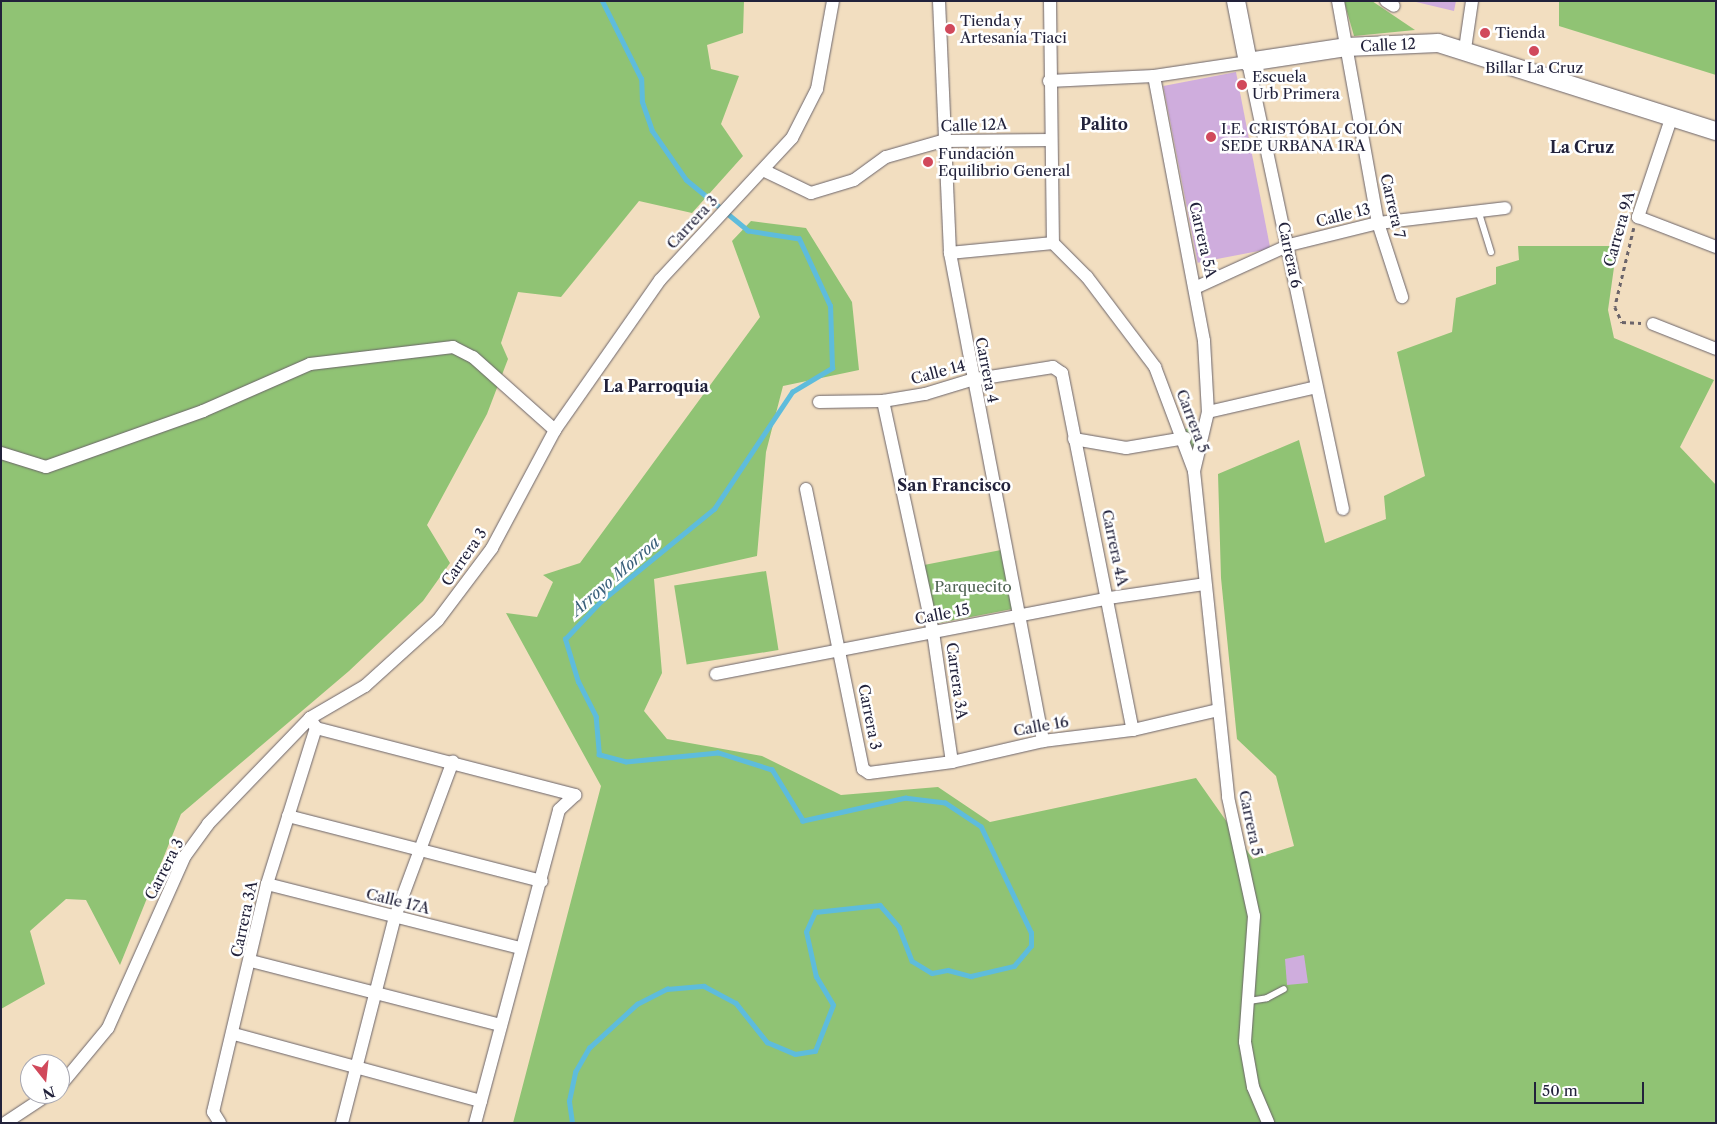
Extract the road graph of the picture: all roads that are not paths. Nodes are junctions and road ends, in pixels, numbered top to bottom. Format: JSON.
{"nodes":[{"id":1,"x":833,"y":1,"type":"edge"},
{"id":2,"x":939,"y":1,"type":"edge"},
{"id":3,"x":1050,"y":1,"type":"edge"},
{"id":4,"x":1236,"y":1,"type":"edge"},
{"id":5,"x":1338,"y":1,"type":"edge"},
{"id":6,"x":1472,"y":1,"type":"edge"},
{"id":7,"x":1346,"y":47,"type":"junction"},
{"id":8,"x":1465,"y":49,"type":"junction"},
{"id":9,"x":1248,"y":62,"type":"junction"},
{"id":10,"x":1154,"y":76,"type":"junction"},
{"id":11,"x":1049,"y":81,"type":"junction"},
{"id":12,"x":1672,"y":116,"type":"junction"},
{"id":13,"x":1716,"y":131,"type":"edge"},
{"id":14,"x":1051,"y":140,"type":"junction"},
{"id":15,"x":942,"y":141,"type":"junction"},
{"id":16,"x":765,"y":171,"type":"junction"},
{"id":17,"x":1505,"y":208,"type":"dead end"},
{"id":18,"x":1478,"y":209,"type":"junction"},
{"id":19,"x":1378,"y":223,"type":"junction"},
{"id":20,"x":1053,"y":243,"type":"junction"},
{"id":21,"x":1289,"y":245,"type":"junction"},
{"id":22,"x":1716,"y":247,"type":"edge"},
{"id":23,"x":1491,"y":252,"type":"dead end"},
{"id":24,"x":950,"y":253,"type":"junction"},
{"id":25,"x":1197,"y":288,"type":"junction"},
{"id":26,"x":1402,"y":297,"type":"dead end"},
{"id":27,"x":1653,"y":324,"type":"road end"},
{"id":28,"x":1716,"y":349,"type":"edge"},
{"id":29,"x":1062,"y":373,"type":"joint"},
{"id":30,"x":971,"y":380,"type":"junction"},
{"id":31,"x":1316,"y":387,"type":"junction"},
{"id":32,"x":883,"y":401,"type":"junction"},
{"id":33,"x":819,"y":402,"type":"dead end"},
{"id":34,"x":1208,"y":412,"type":"junction"},
{"id":35,"x":555,"y":430,"type":"junction"},
{"id":36,"x":1185,"y":438,"type":"junction"},
{"id":37,"x":1074,"y":439,"type":"junction"},
{"id":38,"x":1,"y":453,"type":"edge"},
{"id":39,"x":1194,"y":471,"type":"junction"},
{"id":40,"x":806,"y":489,"type":"dead end"},
{"id":41,"x":1343,"y":509,"type":"dead end"},
{"id":42,"x":1205,"y":584,"type":"junction"},
{"id":43,"x":1109,"y":598,"type":"junction"},
{"id":44,"x":1021,"y":615,"type":"junction"},
{"id":45,"x":933,"y":632,"type":"junction"},
{"id":46,"x":841,"y":650,"type":"junction"},
{"id":47,"x":716,"y":674,"type":"dead end"},
{"id":48,"x":1218,"y":710,"type":"junction"},
{"id":49,"x":313,"y":723,"type":"junction"},
{"id":50,"x":1133,"y":730,"type":"junction"},
{"id":51,"x":1043,"y":741,"type":"junction"},
{"id":52,"x":453,"y":761,"type":"junction"},
{"id":53,"x":952,"y":762,"type":"junction"},
{"id":54,"x":869,"y":773,"type":"joint"},
{"id":55,"x":288,"y":816,"type":"junction"},
{"id":56,"x":418,"y":849,"type":"junction"},
{"id":57,"x":542,"y":881,"type":"junction"},
{"id":58,"x":268,"y":884,"type":"junction"},
{"id":59,"x":395,"y":917,"type":"junction"},
{"id":60,"x":520,"y":948,"type":"junction"},
{"id":61,"x":251,"y":961,"type":"junction"},
{"id":62,"x":1284,"y":989,"type":"dead end"},
{"id":63,"x":377,"y":993,"type":"junction"},
{"id":64,"x":1249,"y":1001,"type":"junction"},
{"id":65,"x":501,"y":1025,"type":"junction"},
{"id":66,"x":234,"y":1034,"type":"junction"},
{"id":67,"x":358,"y":1068,"type":"junction"},
{"id":68,"x":70,"y":1074,"type":"edge"},
{"id":69,"x":481,"y":1100,"type":"junction"},
{"id":70,"x":34,"y":1104,"type":"edge"},
{"id":71,"x":217,"y":1121,"type":"edge"},
{"id":72,"x":5,"y":1123,"type":"edge"},
{"id":73,"x":342,"y":1123,"type":"edge"},
{"id":74,"x":475,"y":1123,"type":"edge"},
{"id":75,"x":1268,"y":1123,"type":"edge"}],
"edges":[{"from":1,"to":16,"type":"street","name":"Carrera 3"},
{"from":2,"to":15,"type":"street","name":"Carrera 4"},
{"from":3,"to":11,"type":"street"},
{"from":4,"to":9,"type":"street","name":"Carrera 6"},
{"from":5,"to":7,"type":"street","name":"Carrera 7"},
{"from":6,"to":8,"type":"street"},
{"from":7,"to":8,"type":"street","name":"Calle 12"},
{"from":7,"to":9,"type":"street","name":"Calle 12"},
{"from":7,"to":19,"type":"street","name":"Carrera 7"},
{"from":8,"to":12,"type":"street","name":"Calle 12"},
{"from":9,"to":10,"type":"street","name":"Calle 12"},
{"from":9,"to":21,"type":"street","name":"Carrera 6"},
{"from":10,"to":11,"type":"street","name":"Calle 12"},
{"from":10,"to":25,"type":"street","name":"Carrera 5A"},
{"from":11,"to":14,"type":"street"},
{"from":12,"to":13,"type":"street","name":"Calle 12"},
{"from":12,"to":22,"type":"street","name":"Carrera 9A"},
{"from":14,"to":15,"type":"street","name":"Calle 12A"},
{"from":14,"to":20,"type":"street"},
{"from":15,"to":16,"type":"street","name":"Calle 12A"},
{"from":15,"to":24,"type":"street","name":"Carrera 4"},
{"from":16,"to":35,"type":"street","name":"Carrera 3"},
{"from":17,"to":18,"type":"street","name":"Calle 13"},
{"from":18,"to":19,"type":"street","name":"Calle 13"},
{"from":18,"to":23,"type":"lane"},
{"from":19,"to":21,"type":"street","name":"Calle 13"},
{"from":19,"to":26,"type":"street","name":"Carrera 7"},
{"from":20,"to":24,"type":"street"},
{"from":20,"to":36,"type":"street","name":"Carrera 5"},
{"from":21,"to":25,"type":"street","name":"Calle 13"},
{"from":21,"to":31,"type":"street","name":"Carrera 6"},
{"from":24,"to":30,"type":"street","name":"Carrera 4"},
{"from":25,"to":34,"type":"street","name":"Carrera 5A"},
{"from":27,"to":28,"type":"street"},
{"from":29,"to":30,"type":"street","name":"Calle 14"},
{"from":29,"to":37,"type":"street","name":"Carrera 4A"},
{"from":30,"to":32,"type":"street","name":"Calle 14"},
{"from":30,"to":44,"type":"street","name":"Carrera 4"},
{"from":31,"to":34,"type":"street"},
{"from":31,"to":41,"type":"street","name":"Carrera 6"},
{"from":32,"to":33,"type":"street","name":"Calle 14"},
{"from":32,"to":45,"type":"street","name":"Carrera 3A"},
{"from":34,"to":39,"type":"street","name":"Carrera 5A"},
{"from":35,"to":38,"type":"street"},
{"from":35,"to":49,"type":"street","name":"Carrera 3"},
{"from":36,"to":37,"type":"street"},
{"from":36,"to":39,"type":"street","name":"Carrera 5"},
{"from":37,"to":43,"type":"street","name":"Carrera 4A"},
{"from":39,"to":42,"type":"street","name":"Carrera 5"},
{"from":40,"to":46,"type":"street","name":"Carrera 3"},
{"from":42,"to":43,"type":"street","name":"Calle 15"},
{"from":42,"to":48,"type":"street","name":"Carrera 5"},
{"from":43,"to":44,"type":"street","name":"Calle 15"},
{"from":43,"to":50,"type":"street","name":"Carrera 4A"},
{"from":44,"to":45,"type":"street","name":"Calle 15"},
{"from":44,"to":51,"type":"street","name":"Carrera 4"},
{"from":45,"to":46,"type":"street","name":"Calle 15"},
{"from":45,"to":53,"type":"street","name":"Carrera 3A"},
{"from":46,"to":47,"type":"street","name":"Calle 15"},
{"from":46,"to":54,"type":"street","name":"Carrera 3"},
{"from":48,"to":50,"type":"street","name":"Calle 16"},
{"from":48,"to":64,"type":"street","name":"Carrera 5"},
{"from":49,"to":52,"type":"street"},
{"from":49,"to":55,"type":"street","name":"Carrera 3A"},
{"from":49,"to":68,"type":"street","name":"Carrera 3"},
{"from":50,"to":51,"type":"street","name":"Calle 16"},
{"from":51,"to":53,"type":"street","name":"Calle 16"},
{"from":52,"to":56,"type":"street"},
{"from":52,"to":57,"type":"street"},
{"from":53,"to":54,"type":"street","name":"Calle 16"},
{"from":55,"to":56,"type":"street"},
{"from":55,"to":58,"type":"street","name":"Carrera 3A"},
{"from":56,"to":57,"type":"street"},
{"from":56,"to":59,"type":"street"},
{"from":57,"to":60,"type":"street"},
{"from":58,"to":59,"type":"street","name":"Calle 17A"},
{"from":58,"to":61,"type":"street","name":"Carrera 3A"},
{"from":59,"to":60,"type":"street","name":"Calle 17A"},
{"from":59,"to":63,"type":"street"},
{"from":60,"to":65,"type":"street"},
{"from":61,"to":63,"type":"street"},
{"from":61,"to":66,"type":"street","name":"Carrera 3A"},
{"from":62,"to":64,"type":"lane"},
{"from":63,"to":65,"type":"street"},
{"from":63,"to":67,"type":"street"},
{"from":64,"to":75,"type":"street","name":"Carrera 5"},
{"from":65,"to":69,"type":"street"},
{"from":66,"to":67,"type":"street"},
{"from":66,"to":71,"type":"street","name":"Carrera 3A"},
{"from":67,"to":69,"type":"street"},
{"from":67,"to":73,"type":"street"},
{"from":69,"to":74,"type":"street"},
{"from":70,"to":72,"type":"street"}]}
